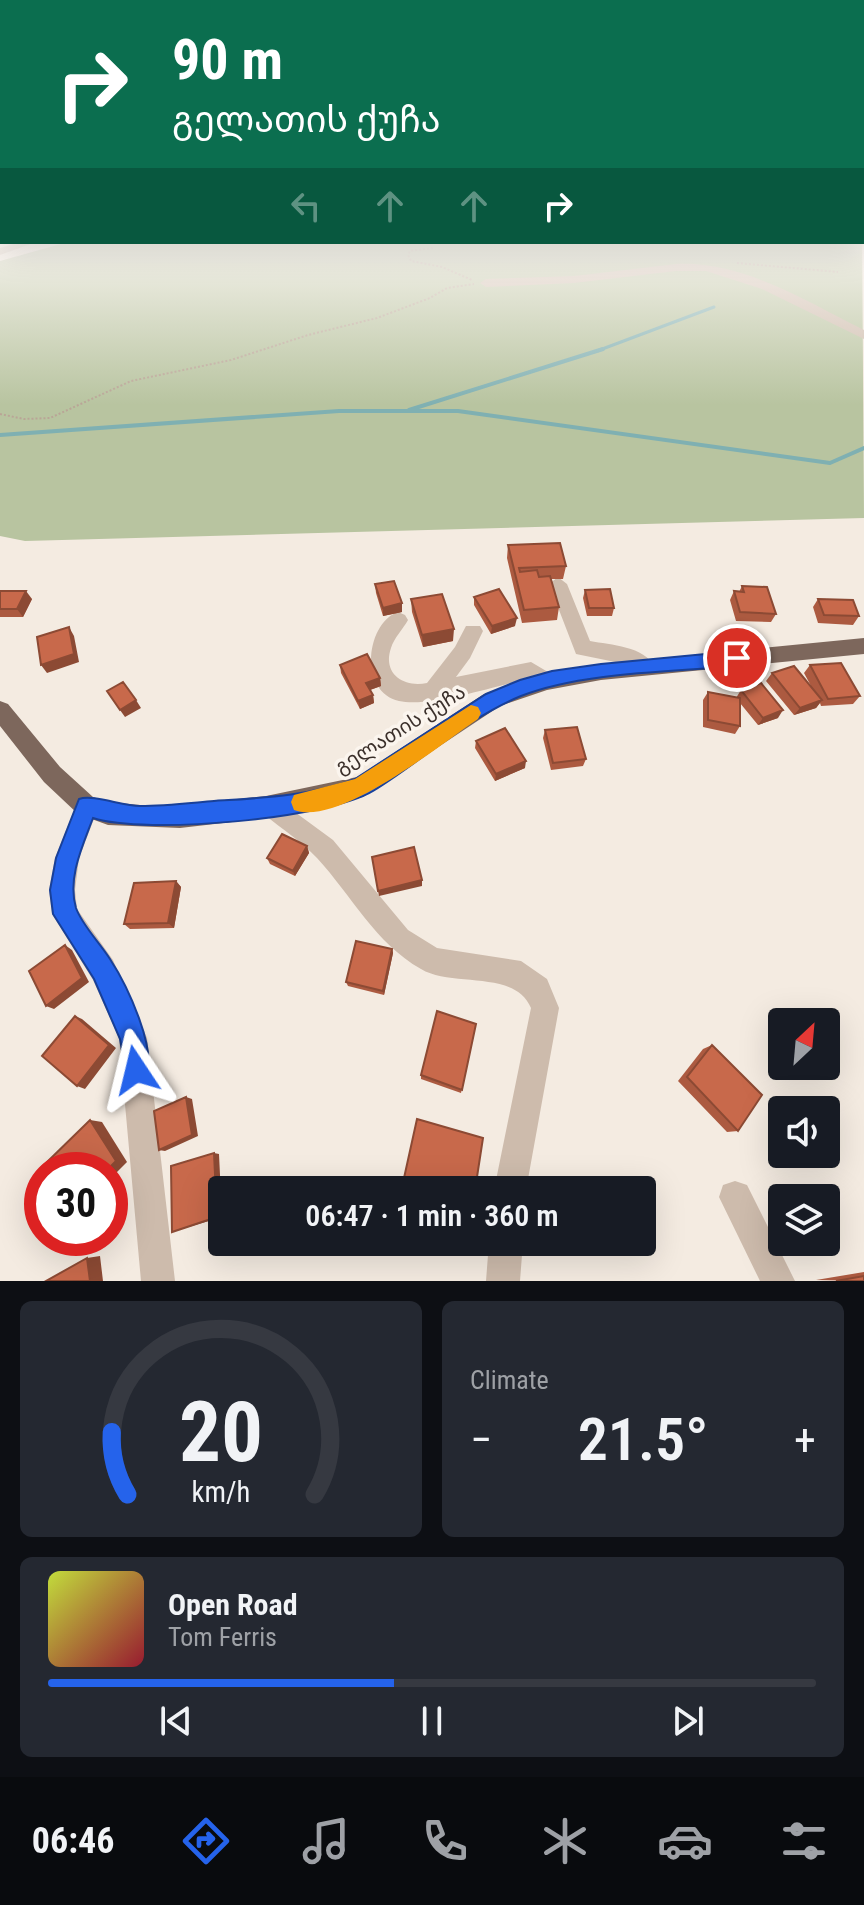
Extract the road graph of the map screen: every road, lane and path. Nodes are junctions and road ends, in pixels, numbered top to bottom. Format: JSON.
{"nodes":[{"id":1,"x":472,"y":285,"type":"edge"},
{"id":2,"x":757,"y":285,"type":"edge"},
{"id":3,"x":864,"y":335,"type":"edge"},
{"id":4,"x":0,"y":414,"type":"edge"},
{"id":5,"x":558,"y":584,"type":"dead end"},
{"id":6,"x":398,"y":620,"type":"dead end"},
{"id":7,"x":473,"y":631,"type":"dead end"},
{"id":8,"x":864,"y":646,"type":"edge"},
{"id":9,"x":645,"y":667,"type":"junction"},
{"id":10,"x":546,"y":681,"type":"junction"},
{"id":11,"x":434,"y":690,"type":"junction"},
{"id":12,"x":0,"y":710,"type":"edge"},
{"id":13,"x":87,"y":806,"type":"junction"},
{"id":14,"x":273,"y":807,"type":"junction"},
{"id":15,"x":513,"y":1176,"type":"edge"},
{"id":16,"x":735,"y":1197,"type":"dead end"},
{"id":17,"x":505,"y":1256,"type":"edge"},
{"id":18,"x":158,"y":1281,"type":"edge"},
{"id":19,"x":503,"y":1281,"type":"edge"},
{"id":20,"x":778,"y":1281,"type":"edge"}],
"edges":[{"from":1,"to":4,"type":"path"},
{"from":2,"to":3,"type":"street"},
{"from":5,"to":9,"type":"street"},
{"from":6,"to":11,"type":"street"},
{"from":7,"to":11,"type":"street"},
{"from":8,"to":9,"type":"main road","name":"გელათის ქუჩა"},
{"from":9,"to":10,"type":"main road","name":"გელათის ქუჩა"},
{"from":10,"to":11,"type":"street"},
{"from":10,"to":14,"type":"main road","name":"გელათის ქუჩა"},
{"from":12,"to":13,"type":"main road"},
{"from":13,"to":14,"type":"main road","name":"გელათის ქუჩა"},
{"from":13,"to":18,"type":"street"},
{"from":14,"to":15,"type":"street"},
{"from":16,"to":20,"type":"street"},
{"from":17,"to":19,"type":"street"}]}
